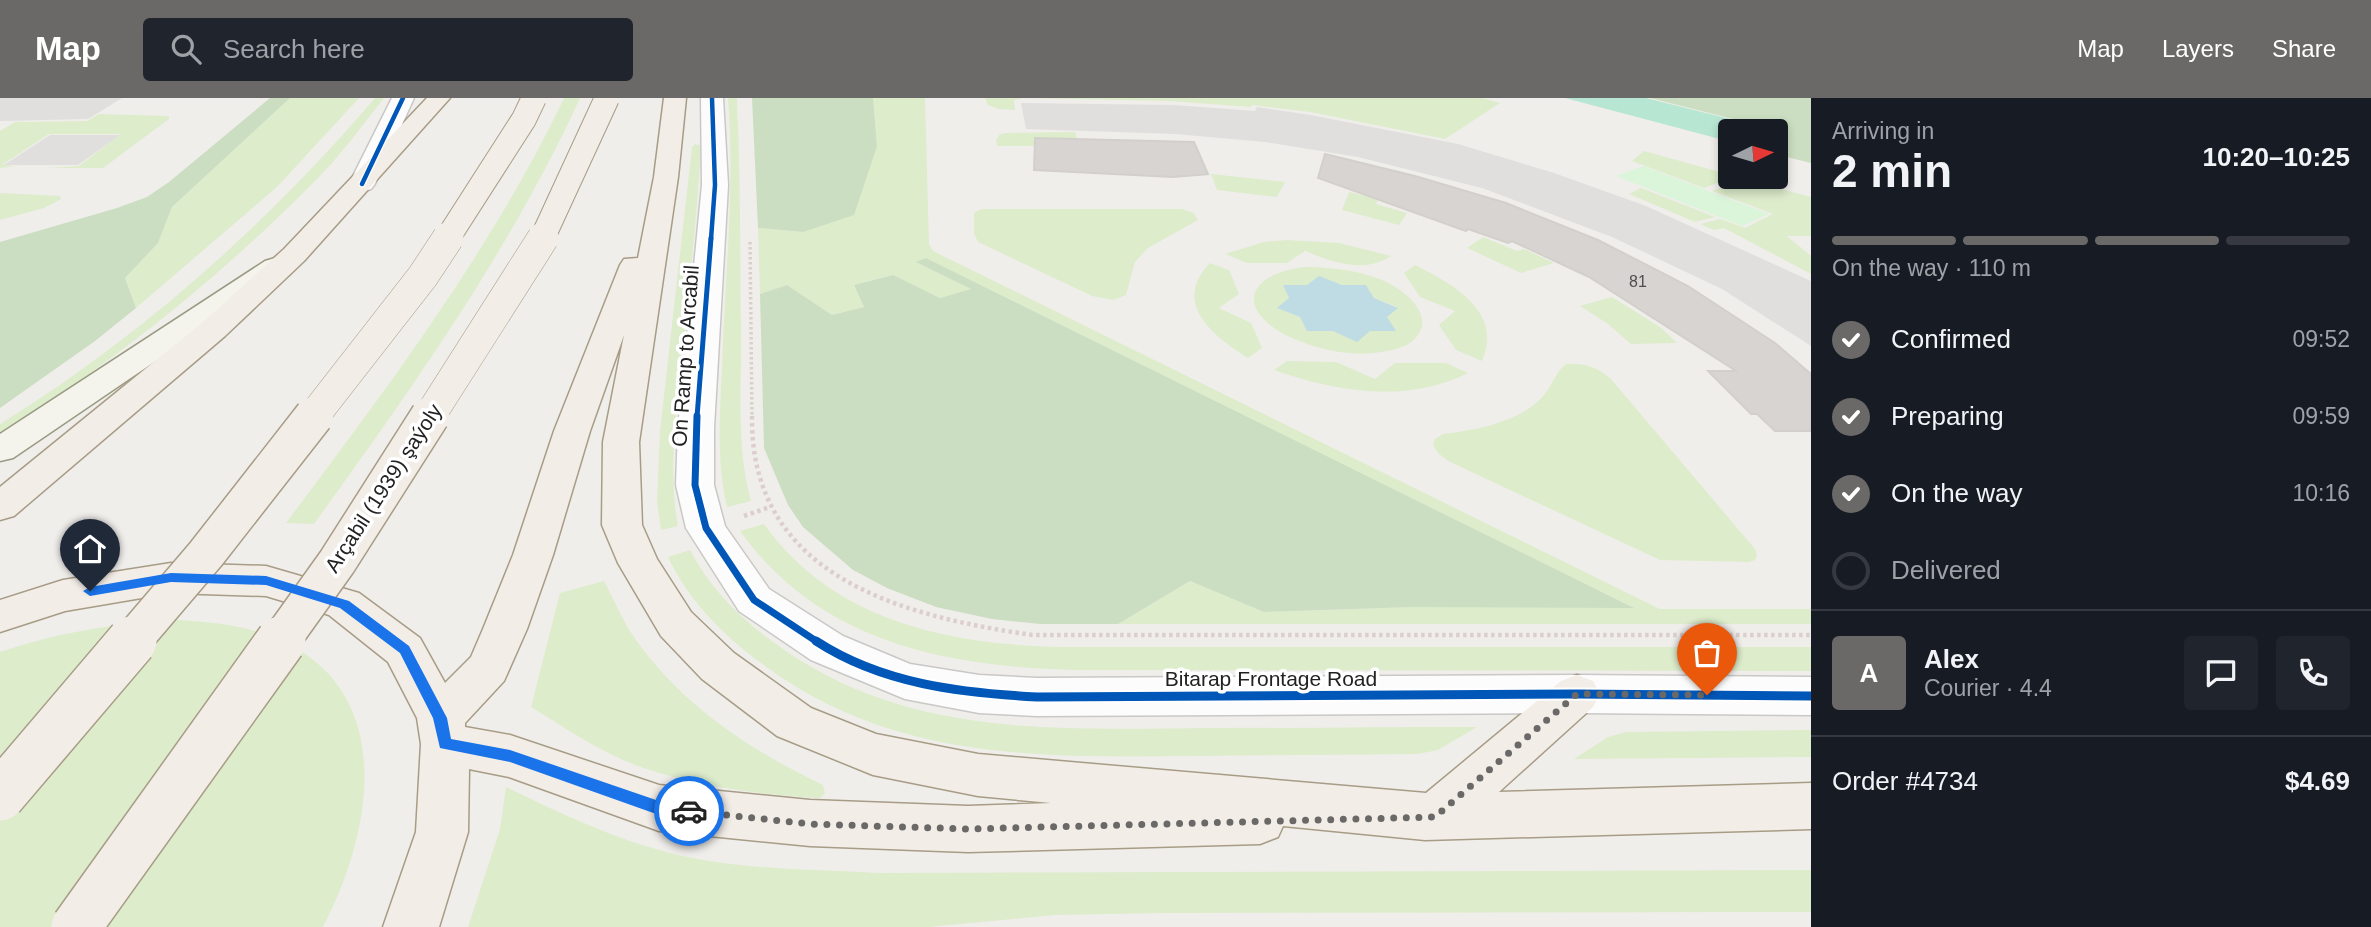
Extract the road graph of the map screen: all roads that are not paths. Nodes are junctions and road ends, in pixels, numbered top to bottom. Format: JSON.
{"nodes":[{"id":1,"x":403,"y":98,"type":"edge"},
{"id":2,"x":439,"y":98,"type":"edge"},
{"id":3,"x":534,"y":98,"type":"edge"},
{"id":4,"x":607,"y":98,"type":"edge"},
{"id":5,"x":675,"y":98,"type":"edge"},
{"id":6,"x":712,"y":98,"type":"edge"},
{"id":7,"x":666,"y":177,"type":"junction"},
{"id":8,"x":362,"y":184,"type":"junction"},
{"id":9,"x":294,"y":255,"type":"junction"},
{"id":10,"x":0,"y":450,"type":"edge"},
{"id":11,"x":0,"y":507,"type":"edge"},
{"id":12,"x":754,"y":600,"type":"joint"},
{"id":13,"x":0,"y":616,"type":"edge"},
{"id":14,"x":1577,"y":694,"type":"junction"},
{"id":15,"x":1811,"y":696,"type":"edge"},
{"id":16,"x":443,"y":731,"type":"junction"},
{"id":17,"x":0,"y":796,"type":"edge"},
{"id":18,"x":1811,"y":806,"type":"edge"},
{"id":19,"x":1435,"y":817,"type":"junction"},
{"id":20,"x":76,"y":927,"type":"edge"},
{"id":21,"x":411,"y":927,"type":"edge"}],
"edges":[{"from":1,"to":8,"type":"street"},
{"from":2,"to":8,"type":"main road"},
{"from":3,"to":17,"type":"main road","bridge":true},
{"from":4,"to":20,"type":"main road","name":"Arçabil (1939) şaýoly","bridge":true},
{"from":5,"to":7,"type":"main road"},
{"from":6,"to":12,"type":"street","name":"On Ramp to Arcabil"},
{"from":7,"to":16,"type":"main road"},
{"from":7,"to":19,"type":"main road"},
{"from":8,"to":9,"type":"main road"},
{"from":9,"to":10,"type":"main road"},
{"from":9,"to":11,"type":"main road"},
{"from":12,"to":14,"type":"street","name":"Bitarap Frontage Road"},
{"from":13,"to":16,"type":"main road"},
{"from":14,"to":15,"type":"street","name":"Bitarap Frontage Road"},
{"from":14,"to":19,"type":"main road"},
{"from":16,"to":19,"type":"main road"},
{"from":16,"to":21,"type":"main road"},
{"from":18,"to":19,"type":"main road"}]}
